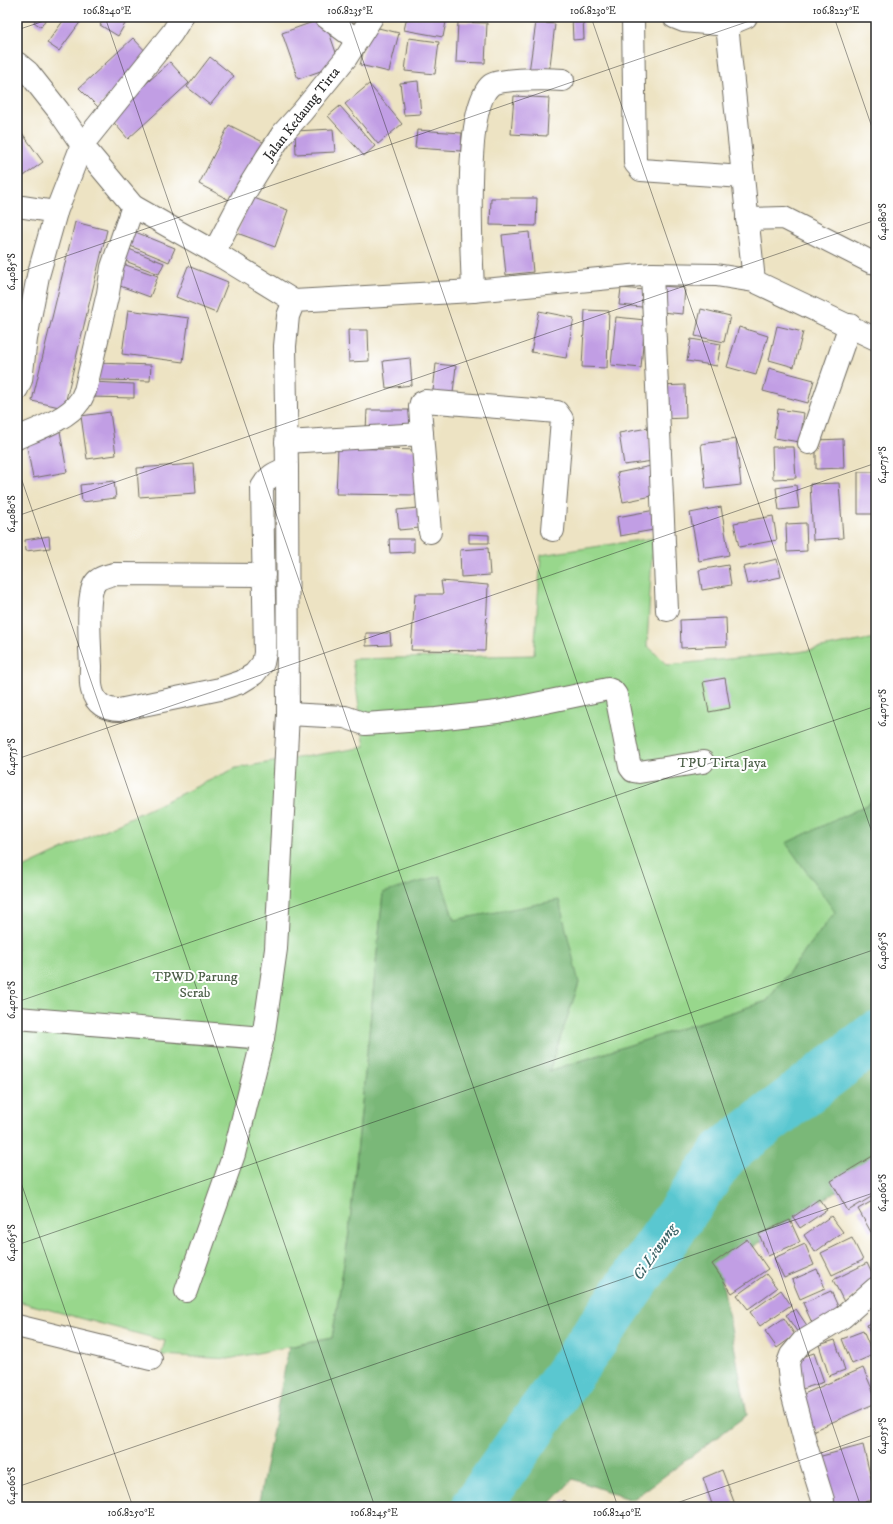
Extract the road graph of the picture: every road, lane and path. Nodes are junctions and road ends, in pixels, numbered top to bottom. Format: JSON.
{"nodes":[{"id":1,"x":182,"y":17,"type":"edge"},
{"id":2,"x":326,"y":17,"type":"edge"},
{"id":3,"x":372,"y":17,"type":"edge"},
{"id":4,"x":634,"y":17,"type":"edge"},
{"id":5,"x":674,"y":17,"type":"edge"},
{"id":6,"x":731,"y":20,"type":"edge"},
{"id":7,"x":357,"y":40,"type":"junction"},
{"id":8,"x":17,"y":63,"type":"edge"},
{"id":9,"x":563,"y":80,"type":"dead end"},
{"id":10,"x":82,"y":145,"type":"junction"},
{"id":11,"x":743,"y":177,"type":"junction"},
{"id":12,"x":17,"y":206,"type":"edge"},
{"id":13,"x":133,"y":206,"type":"junction"},
{"id":14,"x":56,"y":212,"type":"junction"},
{"id":15,"x":747,"y":219,"type":"junction"},
{"id":16,"x":214,"y":252,"type":"junction"},
{"id":17,"x":876,"y":263,"type":"edge"},
{"id":18,"x":652,"y":274,"type":"junction"},
{"id":19,"x":754,"y":281,"type":"junction"},
{"id":20,"x":473,"y":292,"type":"junction"},
{"id":21,"x":294,"y":301,"type":"junction"},
{"id":22,"x":850,"y":326,"type":"junction"},
{"id":23,"x":21,"y":338,"type":"edge"},
{"id":24,"x":876,"y":339,"type":"edge"},
{"id":25,"x":17,"y":389,"type":"edge"},
{"id":26,"x":422,"y":434,"type":"junction"},
{"id":27,"x":17,"y":438,"type":"edge"},
{"id":28,"x":286,"y":442,"type":"junction"},
{"id":29,"x":809,"y":442,"type":"dead end"},
{"id":30,"x":287,"y":468,"type":"junction"},
{"id":31,"x":553,"y":530,"type":"dead end"},
{"id":32,"x":430,"y":532,"type":"dead end"},
{"id":33,"x":264,"y":576,"type":"junction"},
{"id":34,"x":667,"y":610,"type":"dead end"},
{"id":35,"x":288,"y":714,"type":"junction"},
{"id":36,"x":703,"y":762,"type":"dead end"},
{"id":37,"x":17,"y":1018,"type":"edge"},
{"id":38,"x":263,"y":1038,"type":"junction"},
{"id":39,"x":876,"y":1288,"type":"edge"},
{"id":40,"x":186,"y":1291,"type":"dead end"},
{"id":41,"x":17,"y":1326,"type":"edge"},
{"id":42,"x":151,"y":1359,"type":"dead end"},
{"id":43,"x":823,"y":1500,"type":"dead end"}],
"edges":[{"from":1,"to":10,"type":"street"},
{"from":2,"to":7,"type":"street"},
{"from":3,"to":7,"type":"street","name":"Jalan Kedaung Tirta"},
{"from":4,"to":11,"type":"street"},
{"from":5,"to":6,"type":"street"},
{"from":6,"to":11,"type":"street"},
{"from":7,"to":16,"type":"street","name":"Jalan Kedaung Tirta"},
{"from":8,"to":10,"type":"street"},
{"from":9,"to":20,"type":"street"},
{"from":10,"to":13,"type":"street"},
{"from":10,"to":14,"type":"street"},
{"from":11,"to":15,"type":"street"},
{"from":12,"to":14,"type":"street"},
{"from":13,"to":16,"type":"street"},
{"from":13,"to":27,"type":"street"},
{"from":14,"to":23,"type":"street"},
{"from":15,"to":17,"type":"street"},
{"from":15,"to":19,"type":"street"},
{"from":16,"to":21,"type":"street"},
{"from":18,"to":19,"type":"street"},
{"from":18,"to":20,"type":"street"},
{"from":18,"to":34,"type":"street"},
{"from":19,"to":22,"type":"street"},
{"from":20,"to":21,"type":"street"},
{"from":21,"to":28,"type":"street"},
{"from":22,"to":24,"type":"street"},
{"from":22,"to":29,"type":"street"},
{"from":23,"to":25,"type":"street"},
{"from":26,"to":28,"type":"street"},
{"from":26,"to":31,"type":"street"},
{"from":26,"to":32,"type":"street"},
{"from":28,"to":30,"type":"street"},
{"from":30,"to":33,"type":"street"},
{"from":30,"to":35,"type":"street"},
{"from":33,"to":33,"type":"street"},
{"from":35,"to":36,"type":"street"},
{"from":35,"to":38,"type":"street"},
{"from":37,"to":38,"type":"street"},
{"from":38,"to":40,"type":"street"},
{"from":39,"to":43,"type":"street"},
{"from":41,"to":42,"type":"street"}]}
